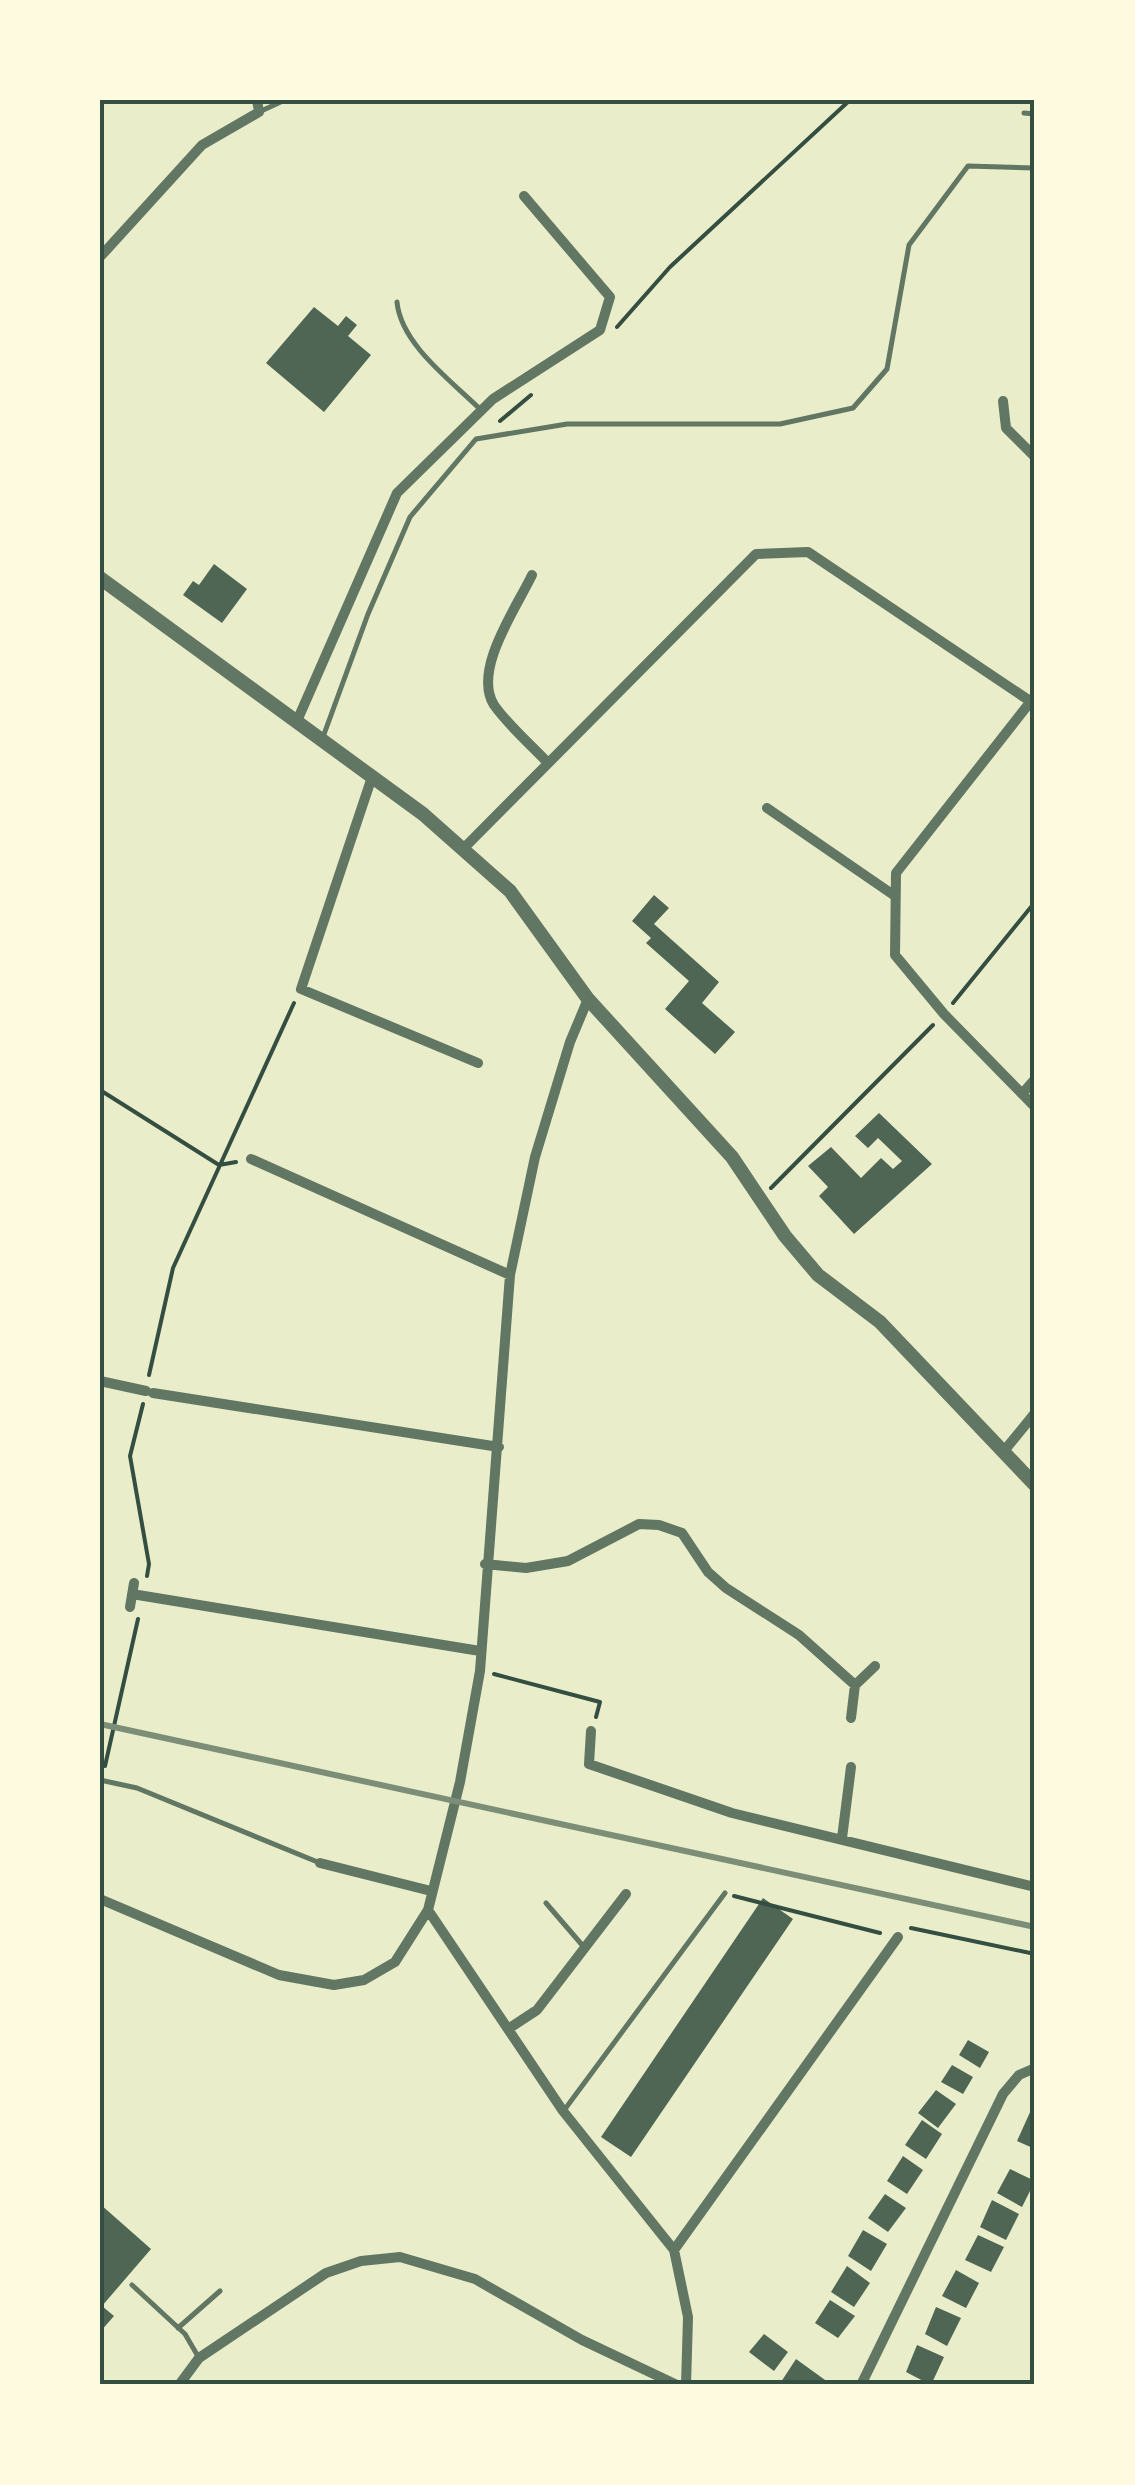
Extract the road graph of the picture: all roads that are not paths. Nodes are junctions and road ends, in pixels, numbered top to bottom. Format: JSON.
{"nodes":[{"id":1,"x":285,"y":100,"type":"edge"},
{"id":2,"x":258,"y":106,"type":"edge"},
{"id":3,"x":1024,"y":112,"type":"dead end"},
{"id":4,"x":1035,"y":114,"type":"edge"},
{"id":5,"x":1035,"y":168,"type":"edge"},
{"id":6,"x":524,"y":196,"type":"dead end"},
{"id":7,"x":100,"y":257,"type":"edge"},
{"id":8,"x":397,"y":302,"type":"dead end"},
{"id":9,"x":1003,"y":401,"type":"dead end"},
{"id":10,"x":482,"y":411,"type":"junction"},
{"id":11,"x":1035,"y":457,"type":"edge"},
{"id":12,"x":532,"y":575,"type":"dead end"},
{"id":13,"x":100,"y":578,"type":"edge"},
{"id":14,"x":1033,"y":699,"type":"edge"},
{"id":15,"x":297,"y":721,"type":"junction"},
{"id":16,"x":322,"y":740,"type":"junction"},
{"id":17,"x":547,"y":762,"type":"junction"},
{"id":18,"x":372,"y":777,"type":"junction"},
{"id":19,"x":767,"y":808,"type":"dead end"},
{"id":20,"x":464,"y":848,"type":"junction"},
{"id":21,"x":895,"y":896,"type":"junction"},
{"id":22,"x":588,"y":999,"type":"junction"},
{"id":23,"x":478,"y":1063,"type":"dead end"},
{"id":24,"x":1035,"y":1079,"type":"edge"},
{"id":25,"x":1022,"y":1094,"type":"junction"},
{"id":26,"x":1035,"y":1107,"type":"edge"},
{"id":27,"x":251,"y":1159,"type":"dead end"},
{"id":28,"x":510,"y":1275,"type":"junction"},
{"id":29,"x":100,"y":1381,"type":"edge"},
{"id":30,"x":1035,"y":1413,"type":"edge"},
{"id":31,"x":499,"y":1447,"type":"junction"},
{"id":32,"x":1004,"y":1451,"type":"junction"},
{"id":33,"x":1035,"y":1485,"type":"edge"},
{"id":34,"x":485,"y":1564,"type":"junction"},
{"id":35,"x":130,"y":1608,"type":"dead end"},
{"id":36,"x":480,"y":1651,"type":"junction"},
{"id":37,"x":875,"y":1666,"type":"dead end"},
{"id":38,"x":855,"y":1685,"type":"junction"},
{"id":39,"x":851,"y":1718,"type":"dead end"},
{"id":40,"x":591,"y":1731,"type":"road end"},
{"id":41,"x":850,"y":1768,"type":"dead end"},
{"id":42,"x":101,"y":1780,"type":"edge"},
{"id":43,"x":842,"y":1838,"type":"junction"},
{"id":44,"x":320,"y":1864,"type":"joint"},
{"id":45,"x":1035,"y":1887,"type":"edge"},
{"id":46,"x":431,"y":1891,"type":"junction"},
{"id":47,"x":725,"y":1893,"type":"road end"},
{"id":48,"x":626,"y":1894,"type":"dead end"},
{"id":49,"x":100,"y":1899,"type":"edge"},
{"id":50,"x":546,"y":1904,"type":"dead end"},
{"id":51,"x":428,"y":1910,"type":"junction"},
{"id":52,"x":898,"y":1937,"type":"road end"},
{"id":53,"x":584,"y":1947,"type":"junction"},
{"id":54,"x":508,"y":2029,"type":"junction"},
{"id":55,"x":1035,"y":2068,"type":"edge"},
{"id":56,"x":563,"y":2112,"type":"junction"},
{"id":57,"x":674,"y":2250,"type":"junction"},
{"id":58,"x":132,"y":2286,"type":"dead end"},
{"id":59,"x":220,"y":2291,"type":"dead end"},
{"id":60,"x":178,"y":2328,"type":"junction"},
{"id":61,"x":200,"y":2358,"type":"junction"},
{"id":62,"x":179,"y":2385,"type":"edge"},
{"id":63,"x":677,"y":2385,"type":"edge"},
{"id":64,"x":686,"y":2385,"type":"edge"},
{"id":65,"x":860,"y":2385,"type":"edge"}],
"edges":[{"from":1,"to":2,"type":"lane"},
{"from":2,"to":7,"type":"street"},
{"from":3,"to":4,"type":"lane"},
{"from":5,"to":16,"type":"lane"},
{"from":6,"to":10,"type":"street"},
{"from":8,"to":10,"type":"lane"},
{"from":9,"to":11,"type":"street"},
{"from":10,"to":15,"type":"street"},
{"from":12,"to":17,"type":"street"},
{"from":13,"to":15,"type":"street"},
{"from":14,"to":17,"type":"street"},
{"from":14,"to":21,"type":"street"},
{"from":15,"to":16,"type":"street"},
{"from":16,"to":18,"type":"street"},
{"from":17,"to":20,"type":"street"},
{"from":18,"to":20,"type":"street"},
{"from":18,"to":23,"type":"street"},
{"from":19,"to":21,"type":"street"},
{"from":20,"to":22,"type":"street"},
{"from":21,"to":25,"type":"street"},
{"from":22,"to":28,"type":"street"},
{"from":22,"to":32,"type":"street"},
{"from":24,"to":25,"type":"street"},
{"from":25,"to":26,"type":"street"},
{"from":27,"to":28,"type":"street"},
{"from":28,"to":31,"type":"street"},
{"from":29,"to":31,"type":"street"},
{"from":30,"to":32,"type":"street"},
{"from":31,"to":34,"type":"street"},
{"from":32,"to":33,"type":"street"},
{"from":34,"to":36,"type":"street"},
{"from":34,"to":38,"type":"street"},
{"from":35,"to":36,"type":"street"},
{"from":36,"to":46,"type":"street"},
{"from":37,"to":38,"type":"street"},
{"from":38,"to":39,"type":"street"},
{"from":40,"to":43,"type":"street"},
{"from":41,"to":43,"type":"street"},
{"from":42,"to":44,"type":"lane"},
{"from":43,"to":45,"type":"street"},
{"from":44,"to":46,"type":"street"},
{"from":46,"to":51,"type":"street"},
{"from":47,"to":56,"type":"lane"},
{"from":48,"to":53,"type":"street"},
{"from":49,"to":51,"type":"street"},
{"from":50,"to":53,"type":"lane"},
{"from":51,"to":54,"type":"street"},
{"from":52,"to":57,"type":"street"},
{"from":53,"to":54,"type":"street"},
{"from":54,"to":56,"type":"street"},
{"from":55,"to":65,"type":"street"},
{"from":56,"to":57,"type":"street"},
{"from":57,"to":64,"type":"street"},
{"from":58,"to":60,"type":"lane"},
{"from":59,"to":60,"type":"lane"},
{"from":60,"to":61,"type":"lane"},
{"from":61,"to":62,"type":"street"},
{"from":61,"to":63,"type":"street"}]}
